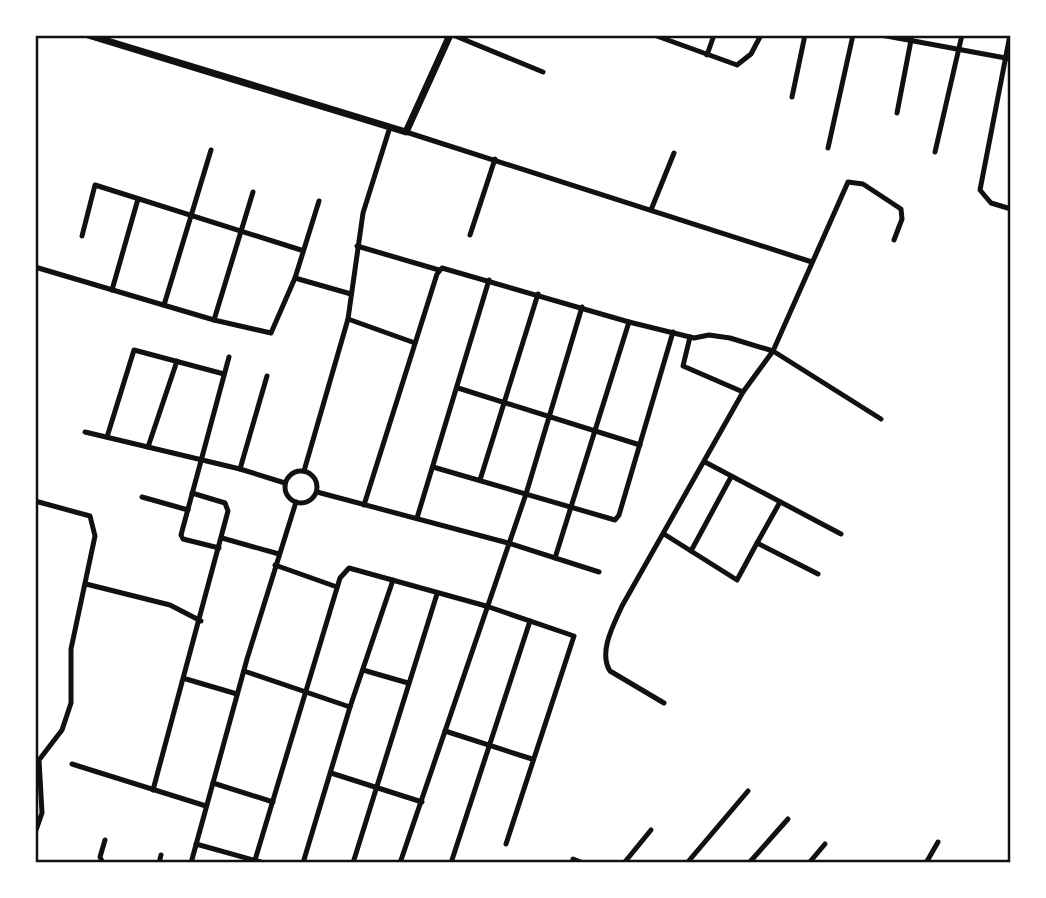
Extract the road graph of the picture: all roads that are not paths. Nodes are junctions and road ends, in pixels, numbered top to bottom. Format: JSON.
{"nodes":[{"id":1,"x":88,"y":35,"type":"edge"},
{"id":2,"x":452,"y":35,"type":"edge"},
{"id":3,"x":654,"y":35,"type":"edge"},
{"id":4,"x":715,"y":35,"type":"edge"},
{"id":5,"x":761,"y":35,"type":"edge"},
{"id":6,"x":806,"y":35,"type":"edge"},
{"id":7,"x":853,"y":35,"type":"edge"},
{"id":8,"x":881,"y":35,"type":"edge"},
{"id":9,"x":962,"y":35,"type":"edge"},
{"id":10,"x":1010,"y":35,"type":"edge"},
{"id":11,"x":664,"y":37,"type":"edge"},
{"id":12,"x":911,"y":38,"type":"edge"},
{"id":13,"x":959,"y":49,"type":"junction"},
{"id":14,"x":707,"y":55,"type":"junction"},
{"id":15,"x":1008,"y":59,"type":"edge"},
{"id":16,"x":544,"y":72,"type":"dead end"},
{"id":17,"x":792,"y":97,"type":"dead end"},
{"id":18,"x":897,"y":113,"type":"dead end"},
{"id":19,"x":390,"y":127,"type":"junction"},
{"id":20,"x":406,"y":132,"type":"junction"},
{"id":21,"x":828,"y":148,"type":"dead end"},
{"id":22,"x":211,"y":150,"type":"dead end"},
{"id":23,"x":935,"y":152,"type":"dead end"},
{"id":24,"x":674,"y":153,"type":"dead end"},
{"id":25,"x":495,"y":159,"type":"junction"},
{"id":26,"x":253,"y":192,"type":"dead end"},
{"id":27,"x":138,"y":199,"type":"junction"},
{"id":28,"x":319,"y":201,"type":"dead end"},
{"id":29,"x":1011,"y":209,"type":"edge"},
{"id":30,"x":651,"y":210,"type":"junction"},
{"id":31,"x":191,"y":216,"type":"junction"},
{"id":32,"x":240,"y":231,"type":"junction"},
{"id":33,"x":470,"y":235,"type":"dead end"},
{"id":34,"x":82,"y":236,"type":"dead end"},
{"id":35,"x":894,"y":240,"type":"dead end"},
{"id":36,"x":357,"y":246,"type":"junction"},
{"id":37,"x":302,"y":250,"type":"junction"},
{"id":38,"x":812,"y":262,"type":"junction"},
{"id":39,"x":35,"y":267,"type":"edge"},
{"id":40,"x":439,"y":270,"type":"junction"},
{"id":41,"x":295,"y":278,"type":"junction"},
{"id":42,"x":489,"y":280,"type":"junction"},
{"id":43,"x":112,"y":290,"type":"junction"},
{"id":44,"x":351,"y":294,"type":"junction"},
{"id":45,"x":538,"y":294,"type":"junction"},
{"id":46,"x":164,"y":305,"type":"junction"},
{"id":47,"x":582,"y":307,"type":"junction"},
{"id":48,"x":348,"y":319,"type":"junction"},
{"id":49,"x":214,"y":320,"type":"junction"},
{"id":50,"x":629,"y":322,"type":"junction"},
{"id":51,"x":673,"y":332,"type":"junction"},
{"id":52,"x":690,"y":337,"type":"junction"},
{"id":53,"x":415,"y":343,"type":"junction"},
{"id":54,"x":773,"y":351,"type":"junction"},
{"id":55,"x":229,"y":357,"type":"dead end"},
{"id":56,"x":177,"y":361,"type":"junction"},
{"id":57,"x":224,"y":374,"type":"junction"},
{"id":58,"x":267,"y":376,"type":"dead end"},
{"id":59,"x":457,"y":388,"type":"junction"},
{"id":60,"x":743,"y":392,"type":"junction"},
{"id":61,"x":504,"y":404,"type":"junction"},
{"id":62,"x":550,"y":418,"type":"junction"},
{"id":63,"x":881,"y":419,"type":"dead end"},
{"id":64,"x":85,"y":432,"type":"dead end"},
{"id":65,"x":593,"y":432,"type":"junction"},
{"id":66,"x":107,"y":437,"type":"junction"},
{"id":67,"x":640,"y":445,"type":"junction"},
{"id":68,"x":148,"y":447,"type":"junction"},
{"id":69,"x":201,"y":460,"type":"junction"},
{"id":70,"x":705,"y":462,"type":"junction"},
{"id":71,"x":433,"y":467,"type":"junction"},
{"id":72,"x":240,"y":469,"type":"junction"},
{"id":73,"x":304,"y":471,"type":"junction"},
{"id":74,"x":731,"y":477,"type":"junction"},
{"id":75,"x":480,"y":480,"type":"junction"},
{"id":76,"x":285,"y":483,"type":"junction"},
{"id":77,"x":317,"y":492,"type":"junction"},
{"id":78,"x":192,"y":493,"type":"junction"},
{"id":79,"x":526,"y":494,"type":"junction"},
{"id":80,"x":142,"y":497,"type":"dead end"},
{"id":81,"x":35,"y":501,"type":"edge"},
{"id":82,"x":296,"y":502,"type":"junction"},
{"id":83,"x":780,"y":502,"type":"junction"},
{"id":84,"x":364,"y":505,"type":"junction"},
{"id":85,"x":570,"y":508,"type":"junction"},
{"id":86,"x":188,"y":510,"type":"junction"},
{"id":87,"x":417,"y":518,"type":"junction"},
{"id":88,"x":664,"y":534,"type":"junction"},
{"id":89,"x":841,"y":534,"type":"dead end"},
{"id":90,"x":222,"y":538,"type":"junction"},
{"id":91,"x":508,"y":543,"type":"junction"},
{"id":92,"x":757,"y":543,"type":"junction"},
{"id":93,"x":219,"y":548,"type":"junction"},
{"id":94,"x":691,"y":551,"type":"junction"},
{"id":95,"x":279,"y":555,"type":"junction"},
{"id":96,"x":555,"y":558,"type":"junction"},
{"id":97,"x":275,"y":565,"type":"junction"},
{"id":98,"x":600,"y":572,"type":"dead end"},
{"id":99,"x":818,"y":574,"type":"dead end"},
{"id":100,"x":393,"y":580,"type":"junction"},
{"id":101,"x":86,"y":584,"type":"junction"},
{"id":102,"x":337,"y":587,"type":"junction"},
{"id":103,"x":437,"y":594,"type":"junction"},
{"id":104,"x":486,"y":606,"type":"junction"},
{"id":105,"x":201,"y":621,"type":"junction"},
{"id":106,"x":530,"y":621,"type":"junction"},
{"id":107,"x":363,"y":670,"type":"junction"},
{"id":108,"x":243,"y":671,"type":"junction"},
{"id":109,"x":186,"y":679,"type":"junction"},
{"id":110,"x":408,"y":683,"type":"junction"},
{"id":111,"x":306,"y":692,"type":"junction"},
{"id":112,"x":237,"y":694,"type":"junction"},
{"id":113,"x":664,"y":703,"type":"dead end"},
{"id":114,"x":350,"y":707,"type":"junction"},
{"id":115,"x":445,"y":731,"type":"junction"},
{"id":116,"x":489,"y":745,"type":"junction"},
{"id":117,"x":532,"y":759,"type":"junction"},
{"id":118,"x":72,"y":764,"type":"dead end"},
{"id":119,"x":331,"y":773,"type":"junction"},
{"id":120,"x":213,"y":783,"type":"junction"},
{"id":121,"x":375,"y":787,"type":"junction"},
{"id":122,"x":153,"y":790,"type":"junction"},
{"id":123,"x":748,"y":791,"type":"dead end"},
{"id":124,"x":273,"y":802,"type":"junction"},
{"id":125,"x":422,"y":802,"type":"junction"},
{"id":126,"x":206,"y":806,"type":"junction"},
{"id":127,"x":788,"y":819,"type":"dead end"},
{"id":128,"x":651,"y":830,"type":"dead end"},
{"id":129,"x":35,"y":833,"type":"edge"},
{"id":130,"x":105,"y":840,"type":"dead end"},
{"id":131,"x":938,"y":842,"type":"dead end"},
{"id":132,"x":196,"y":844,"type":"junction"},
{"id":133,"x":506,"y":844,"type":"dead end"},
{"id":134,"x":825,"y":844,"type":"dead end"},
{"id":135,"x":161,"y":855,"type":"dead end"},
{"id":136,"x":573,"y":859,"type":"dead end"},
{"id":137,"x":255,"y":860,"type":"junction"},
{"id":138,"x":103,"y":863,"type":"edge"},
{"id":139,"x":159,"y":863,"type":"edge"},
{"id":140,"x":191,"y":863,"type":"edge"},
{"id":141,"x":264,"y":863,"type":"edge"},
{"id":142,"x":303,"y":863,"type":"edge"},
{"id":143,"x":352,"y":863,"type":"edge"},
{"id":144,"x":400,"y":863,"type":"edge"},
{"id":145,"x":451,"y":863,"type":"edge"},
{"id":146,"x":583,"y":863,"type":"edge"},
{"id":147,"x":624,"y":863,"type":"edge"},
{"id":148,"x":687,"y":863,"type":"edge"},
{"id":149,"x":748,"y":863,"type":"edge"},
{"id":150,"x":809,"y":863,"type":"edge"},
{"id":151,"x":926,"y":863,"type":"edge"}],
"edges":[{"from":1,"to":19,"type":"main road"},
{"from":2,"to":16,"type":"street"},
{"from":2,"to":20,"type":"main road"},
{"from":3,"to":11,"type":"street"},
{"from":4,"to":14,"type":"street"},
{"from":5,"to":14,"type":"street"},
{"from":6,"to":17,"type":"street"},
{"from":7,"to":21,"type":"street"},
{"from":8,"to":12,"type":"street"},
{"from":9,"to":13,"type":"street"},
{"from":10,"to":15,"type":"street"},
{"from":11,"to":14,"type":"street"},
{"from":12,"to":13,"type":"street"},
{"from":12,"to":18,"type":"street"},
{"from":13,"to":15,"type":"street"},
{"from":13,"to":23,"type":"street"},
{"from":15,"to":29,"type":"street"},
{"from":19,"to":20,"type":"main road"},
{"from":19,"to":36,"type":"street"},
{"from":20,"to":25,"type":"street"},
{"from":22,"to":31,"type":"street"},
{"from":24,"to":30,"type":"street"},
{"from":25,"to":30,"type":"street"},
{"from":25,"to":33,"type":"street"},
{"from":26,"to":32,"type":"street"},
{"from":27,"to":31,"type":"street"},
{"from":27,"to":34,"type":"street"},
{"from":27,"to":43,"type":"street"},
{"from":28,"to":37,"type":"street"},
{"from":30,"to":38,"type":"street"},
{"from":31,"to":32,"type":"street"},
{"from":31,"to":46,"type":"street"},
{"from":32,"to":37,"type":"street"},
{"from":32,"to":49,"type":"street"},
{"from":35,"to":38,"type":"street"},
{"from":36,"to":40,"type":"street"},
{"from":36,"to":44,"type":"street"},
{"from":37,"to":41,"type":"street"},
{"from":38,"to":54,"type":"street"},
{"from":39,"to":43,"type":"street"},
{"from":40,"to":42,"type":"street"},
{"from":40,"to":53,"type":"street"},
{"from":41,"to":44,"type":"street"},
{"from":41,"to":49,"type":"street"},
{"from":42,"to":45,"type":"street"},
{"from":42,"to":59,"type":"street"},
{"from":43,"to":46,"type":"street"},
{"from":44,"to":48,"type":"street"},
{"from":45,"to":47,"type":"street"},
{"from":45,"to":61,"type":"street"},
{"from":46,"to":49,"type":"street"},
{"from":47,"to":50,"type":"street"},
{"from":47,"to":62,"type":"street"},
{"from":48,"to":53,"type":"street"},
{"from":48,"to":73,"type":"street"},
{"from":50,"to":51,"type":"street"},
{"from":50,"to":65,"type":"street"},
{"from":51,"to":52,"type":"street"},
{"from":51,"to":67,"type":"street"},
{"from":52,"to":54,"type":"street"},
{"from":52,"to":60,"type":"street"},
{"from":53,"to":84,"type":"street"},
{"from":54,"to":60,"type":"street"},
{"from":54,"to":63,"type":"street"},
{"from":55,"to":57,"type":"street"},
{"from":56,"to":57,"type":"street"},
{"from":56,"to":66,"type":"street"},
{"from":56,"to":68,"type":"street"},
{"from":57,"to":69,"type":"street"},
{"from":58,"to":72,"type":"street"},
{"from":59,"to":61,"type":"street"},
{"from":59,"to":71,"type":"street"},
{"from":60,"to":70,"type":"street"},
{"from":61,"to":62,"type":"street"},
{"from":61,"to":75,"type":"street"},
{"from":62,"to":65,"type":"street"},
{"from":62,"to":79,"type":"street"},
{"from":64,"to":66,"type":"street"},
{"from":65,"to":67,"type":"street"},
{"from":65,"to":85,"type":"street"},
{"from":66,"to":68,"type":"street"},
{"from":67,"to":85,"type":"street"},
{"from":68,"to":69,"type":"street"},
{"from":69,"to":72,"type":"street"},
{"from":69,"to":78,"type":"street"},
{"from":70,"to":74,"type":"street"},
{"from":70,"to":88,"type":"street"},
{"from":71,"to":75,"type":"street"},
{"from":71,"to":87,"type":"street"},
{"from":72,"to":76,"type":"street"},
{"from":73,"to":76,"type":"street"},
{"from":73,"to":77,"type":"street"},
{"from":74,"to":83,"type":"street"},
{"from":74,"to":94,"type":"street"},
{"from":75,"to":79,"type":"street"},
{"from":76,"to":82,"type":"street"},
{"from":77,"to":82,"type":"street"},
{"from":77,"to":84,"type":"street"},
{"from":78,"to":86,"type":"street"},
{"from":78,"to":90,"type":"street"},
{"from":79,"to":85,"type":"street"},
{"from":79,"to":91,"type":"street"},
{"from":80,"to":86,"type":"street"},
{"from":81,"to":101,"type":"street"},
{"from":82,"to":95,"type":"street"},
{"from":83,"to":89,"type":"street"},
{"from":83,"to":92,"type":"street"},
{"from":84,"to":87,"type":"street"},
{"from":85,"to":96,"type":"street"},
{"from":86,"to":93,"type":"street"},
{"from":87,"to":91,"type":"street"},
{"from":88,"to":94,"type":"street"},
{"from":88,"to":113,"type":"street"},
{"from":90,"to":93,"type":"street"},
{"from":90,"to":95,"type":"street"},
{"from":91,"to":96,"type":"street"},
{"from":91,"to":104,"type":"street"},
{"from":92,"to":94,"type":"street"},
{"from":92,"to":99,"type":"street"},
{"from":93,"to":105,"type":"street"},
{"from":95,"to":97,"type":"street"},
{"from":96,"to":98,"type":"street"},
{"from":97,"to":102,"type":"street"},
{"from":97,"to":108,"type":"street"},
{"from":100,"to":102,"type":"street"},
{"from":100,"to":103,"type":"street"},
{"from":100,"to":107,"type":"street"},
{"from":101,"to":105,"type":"street"},
{"from":101,"to":129,"type":"street"},
{"from":102,"to":111,"type":"street"},
{"from":103,"to":104,"type":"street"},
{"from":103,"to":110,"type":"street"},
{"from":104,"to":106,"type":"street"},
{"from":104,"to":115,"type":"street"},
{"from":105,"to":109,"type":"street"},
{"from":106,"to":116,"type":"street"},
{"from":106,"to":117,"type":"street"},
{"from":107,"to":110,"type":"street"},
{"from":107,"to":114,"type":"street"},
{"from":108,"to":111,"type":"street"},
{"from":108,"to":112,"type":"street"},
{"from":109,"to":112,"type":"street"},
{"from":109,"to":122,"type":"street"},
{"from":110,"to":121,"type":"street"},
{"from":111,"to":114,"type":"street"},
{"from":111,"to":124,"type":"street"},
{"from":112,"to":120,"type":"street"},
{"from":114,"to":119,"type":"street"},
{"from":115,"to":116,"type":"street"},
{"from":115,"to":125,"type":"street"},
{"from":116,"to":117,"type":"street"},
{"from":116,"to":145,"type":"street"},
{"from":117,"to":133,"type":"street"},
{"from":118,"to":122,"type":"street"},
{"from":119,"to":121,"type":"street"},
{"from":119,"to":142,"type":"street"},
{"from":120,"to":124,"type":"street"},
{"from":120,"to":126,"type":"street"},
{"from":121,"to":125,"type":"street"},
{"from":121,"to":143,"type":"street"},
{"from":122,"to":126,"type":"street"},
{"from":123,"to":148,"type":"street"},
{"from":124,"to":137,"type":"street"},
{"from":125,"to":144,"type":"street"},
{"from":126,"to":132,"type":"street"},
{"from":127,"to":149,"type":"street"},
{"from":128,"to":147,"type":"street"},
{"from":130,"to":138,"type":"street"},
{"from":131,"to":151,"type":"street"},
{"from":132,"to":137,"type":"street"},
{"from":132,"to":140,"type":"street"},
{"from":134,"to":150,"type":"street"},
{"from":135,"to":139,"type":"street"},
{"from":136,"to":146,"type":"street"},
{"from":137,"to":141,"type":"street"}]}
